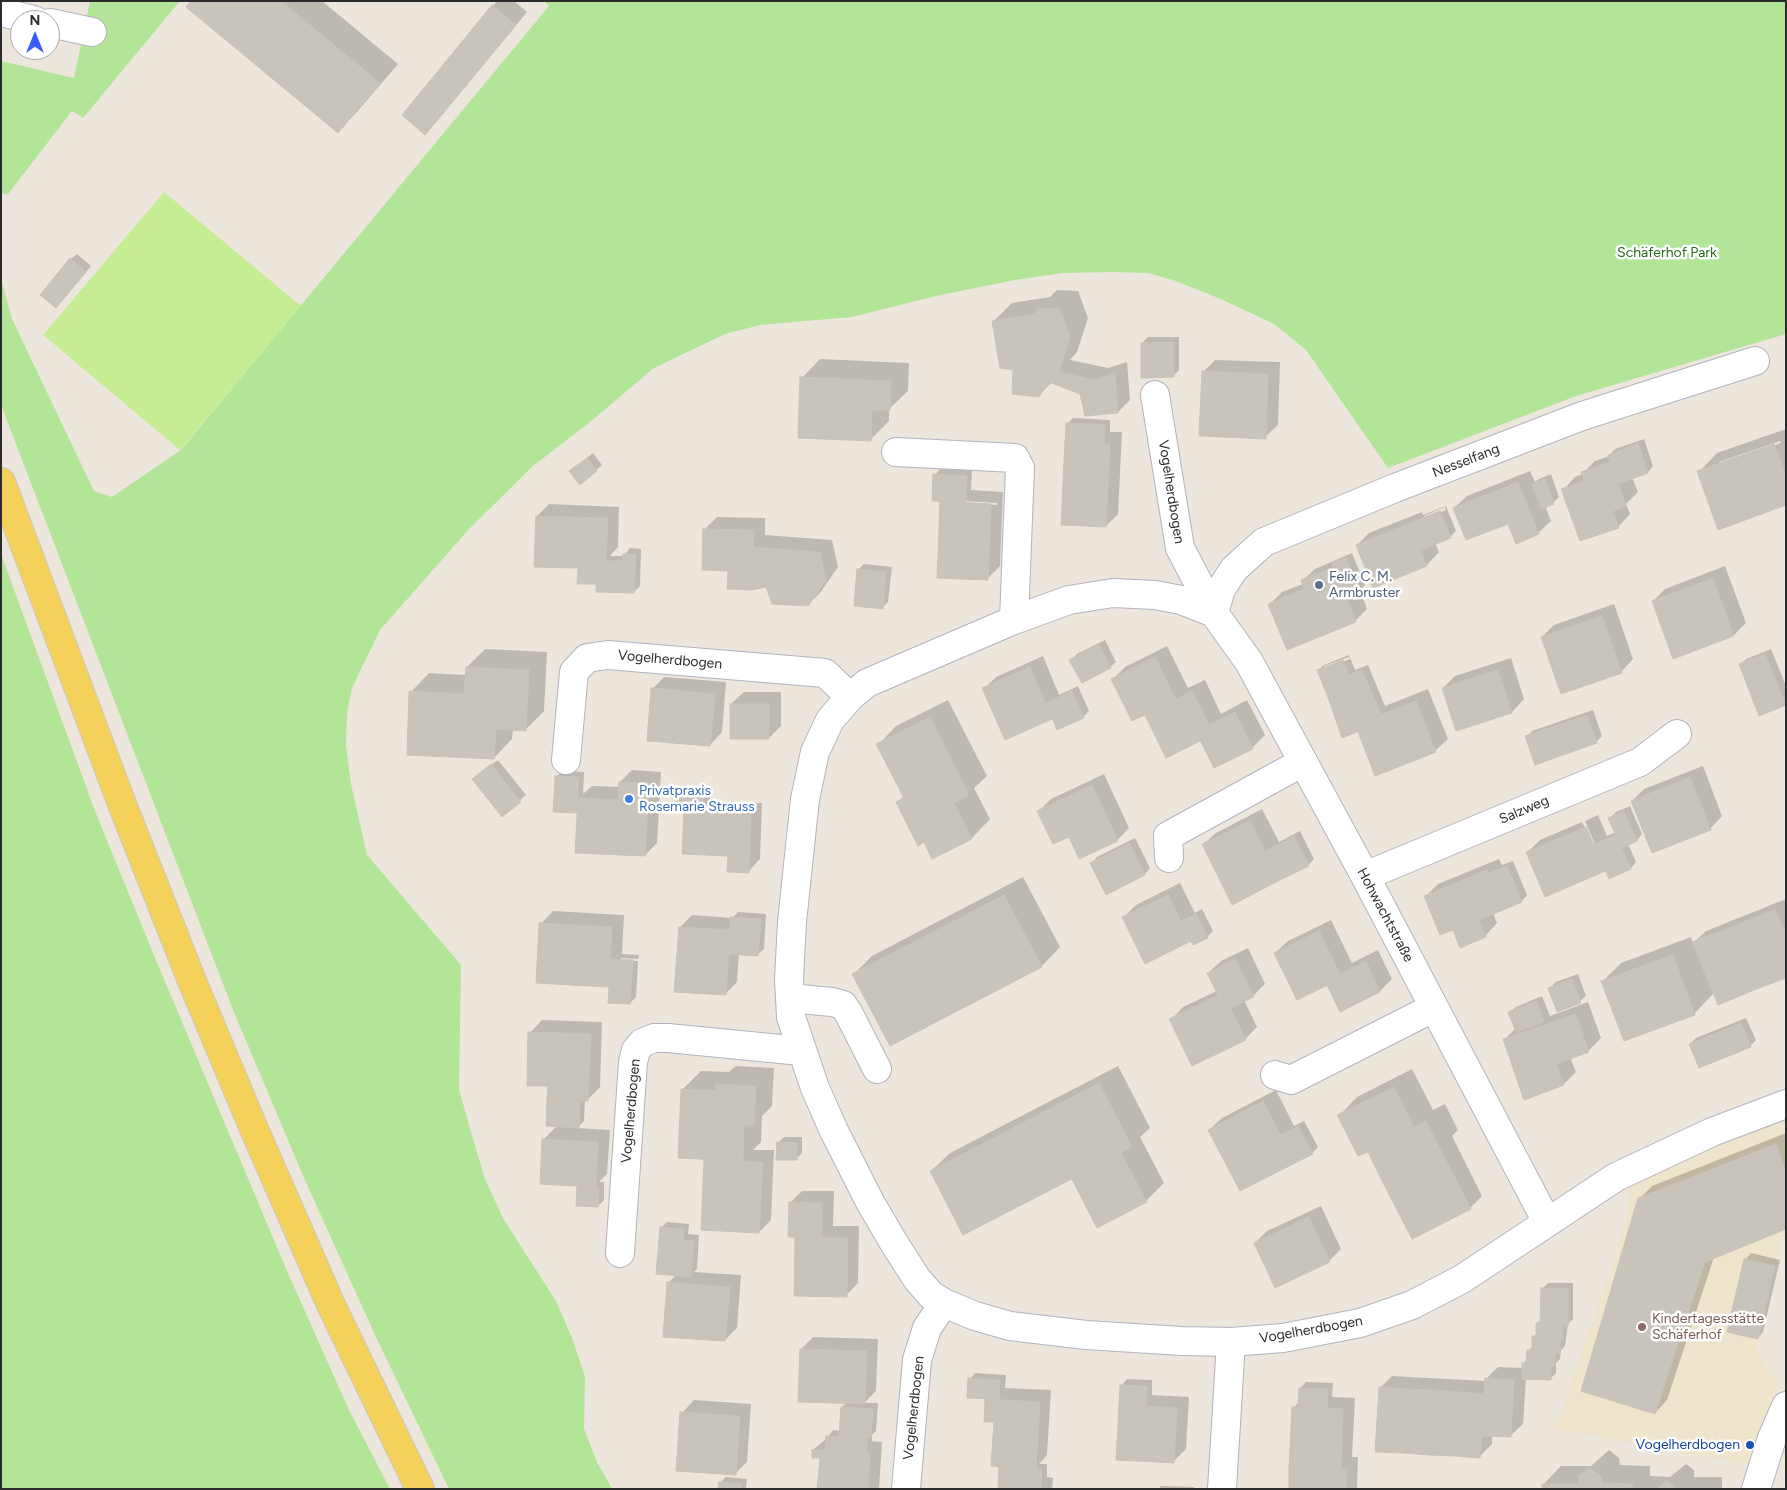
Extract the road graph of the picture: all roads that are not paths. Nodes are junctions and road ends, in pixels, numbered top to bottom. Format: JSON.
{"nodes":[{"id":1,"x":60,"y":25,"type":"edge"},
{"id":2,"x":92,"y":32,"type":"dead end"},
{"id":3,"x":1756,"y":361,"type":"dead end"},
{"id":4,"x":1155,"y":395,"type":"dead end"},
{"id":5,"x":896,"y":452,"type":"dead end"},
{"id":6,"x":1,"y":482,"type":"edge"},
{"id":7,"x":1214,"y":613,"type":"junction"},
{"id":8,"x":1014,"y":620,"type":"junction"},
{"id":9,"x":850,"y":697,"type":"junction"},
{"id":10,"x":1677,"y":734,"type":"dead end"},
{"id":11,"x":566,"y":760,"type":"dead end"},
{"id":12,"x":1303,"y":762,"type":"junction"},
{"id":13,"x":1169,"y":858,"type":"dead end"},
{"id":14,"x":1365,"y":876,"type":"junction"},
{"id":15,"x":790,"y":998,"type":"junction"},
{"id":16,"x":1433,"y":1008,"type":"junction"},
{"id":17,"x":801,"y":1050,"type":"junction"},
{"id":18,"x":877,"y":1069,"type":"dead end"},
{"id":19,"x":1274,"y":1075,"type":"dead end"},
{"id":20,"x":1786,"y":1104,"type":"edge"},
{"id":21,"x":1547,"y":1222,"type":"junction"},
{"id":22,"x":620,"y":1253,"type":"dead end"},
{"id":23,"x":944,"y":1304,"type":"junction"},
{"id":24,"x":1231,"y":1342,"type":"junction"},
{"id":25,"x":1786,"y":1406,"type":"edge"},
{"id":26,"x":420,"y":1489,"type":"edge"},
{"id":27,"x":906,"y":1489,"type":"edge"},
{"id":28,"x":1222,"y":1489,"type":"edge"},
{"id":29,"x":1756,"y":1489,"type":"edge"}],
"edges":[{"from":1,"to":2,"type":"street"},
{"from":3,"to":7,"type":"street","name":"Nesselfang"},
{"from":4,"to":7,"type":"street","name":"Vogelherdbogen"},
{"from":5,"to":8,"type":"street"},
{"from":6,"to":26,"type":"main road"},
{"from":7,"to":8,"type":"street","name":"Vogelherdbogen"},
{"from":7,"to":12,"type":"street","name":"Hohwachtstraße"},
{"from":8,"to":9,"type":"street","name":"Vogelherdbogen"},
{"from":9,"to":11,"type":"street","name":"Vogelherdbogen"},
{"from":9,"to":15,"type":"street","name":"Vogelherdbogen"},
{"from":10,"to":14,"type":"street","name":"Salzweg"},
{"from":12,"to":13,"type":"street"},
{"from":12,"to":14,"type":"street","name":"Hohwachtstraße"},
{"from":14,"to":16,"type":"street","name":"Hohwachtstraße"},
{"from":15,"to":17,"type":"street","name":"Vogelherdbogen"},
{"from":15,"to":18,"type":"street"},
{"from":16,"to":19,"type":"street"},
{"from":16,"to":21,"type":"street","name":"Hohwachtstraße"},
{"from":17,"to":22,"type":"street","name":"Vogelherdbogen"},
{"from":17,"to":23,"type":"street","name":"Vogelherdbogen"},
{"from":20,"to":21,"type":"street","name":"Vogelherdbogen"},
{"from":21,"to":24,"type":"street","name":"Vogelherdbogen"},
{"from":23,"to":24,"type":"street","name":"Vogelherdbogen"},
{"from":23,"to":27,"type":"street","name":"Vogelherdbogen"},
{"from":24,"to":28,"type":"street"},
{"from":25,"to":29,"type":"street"}]}
